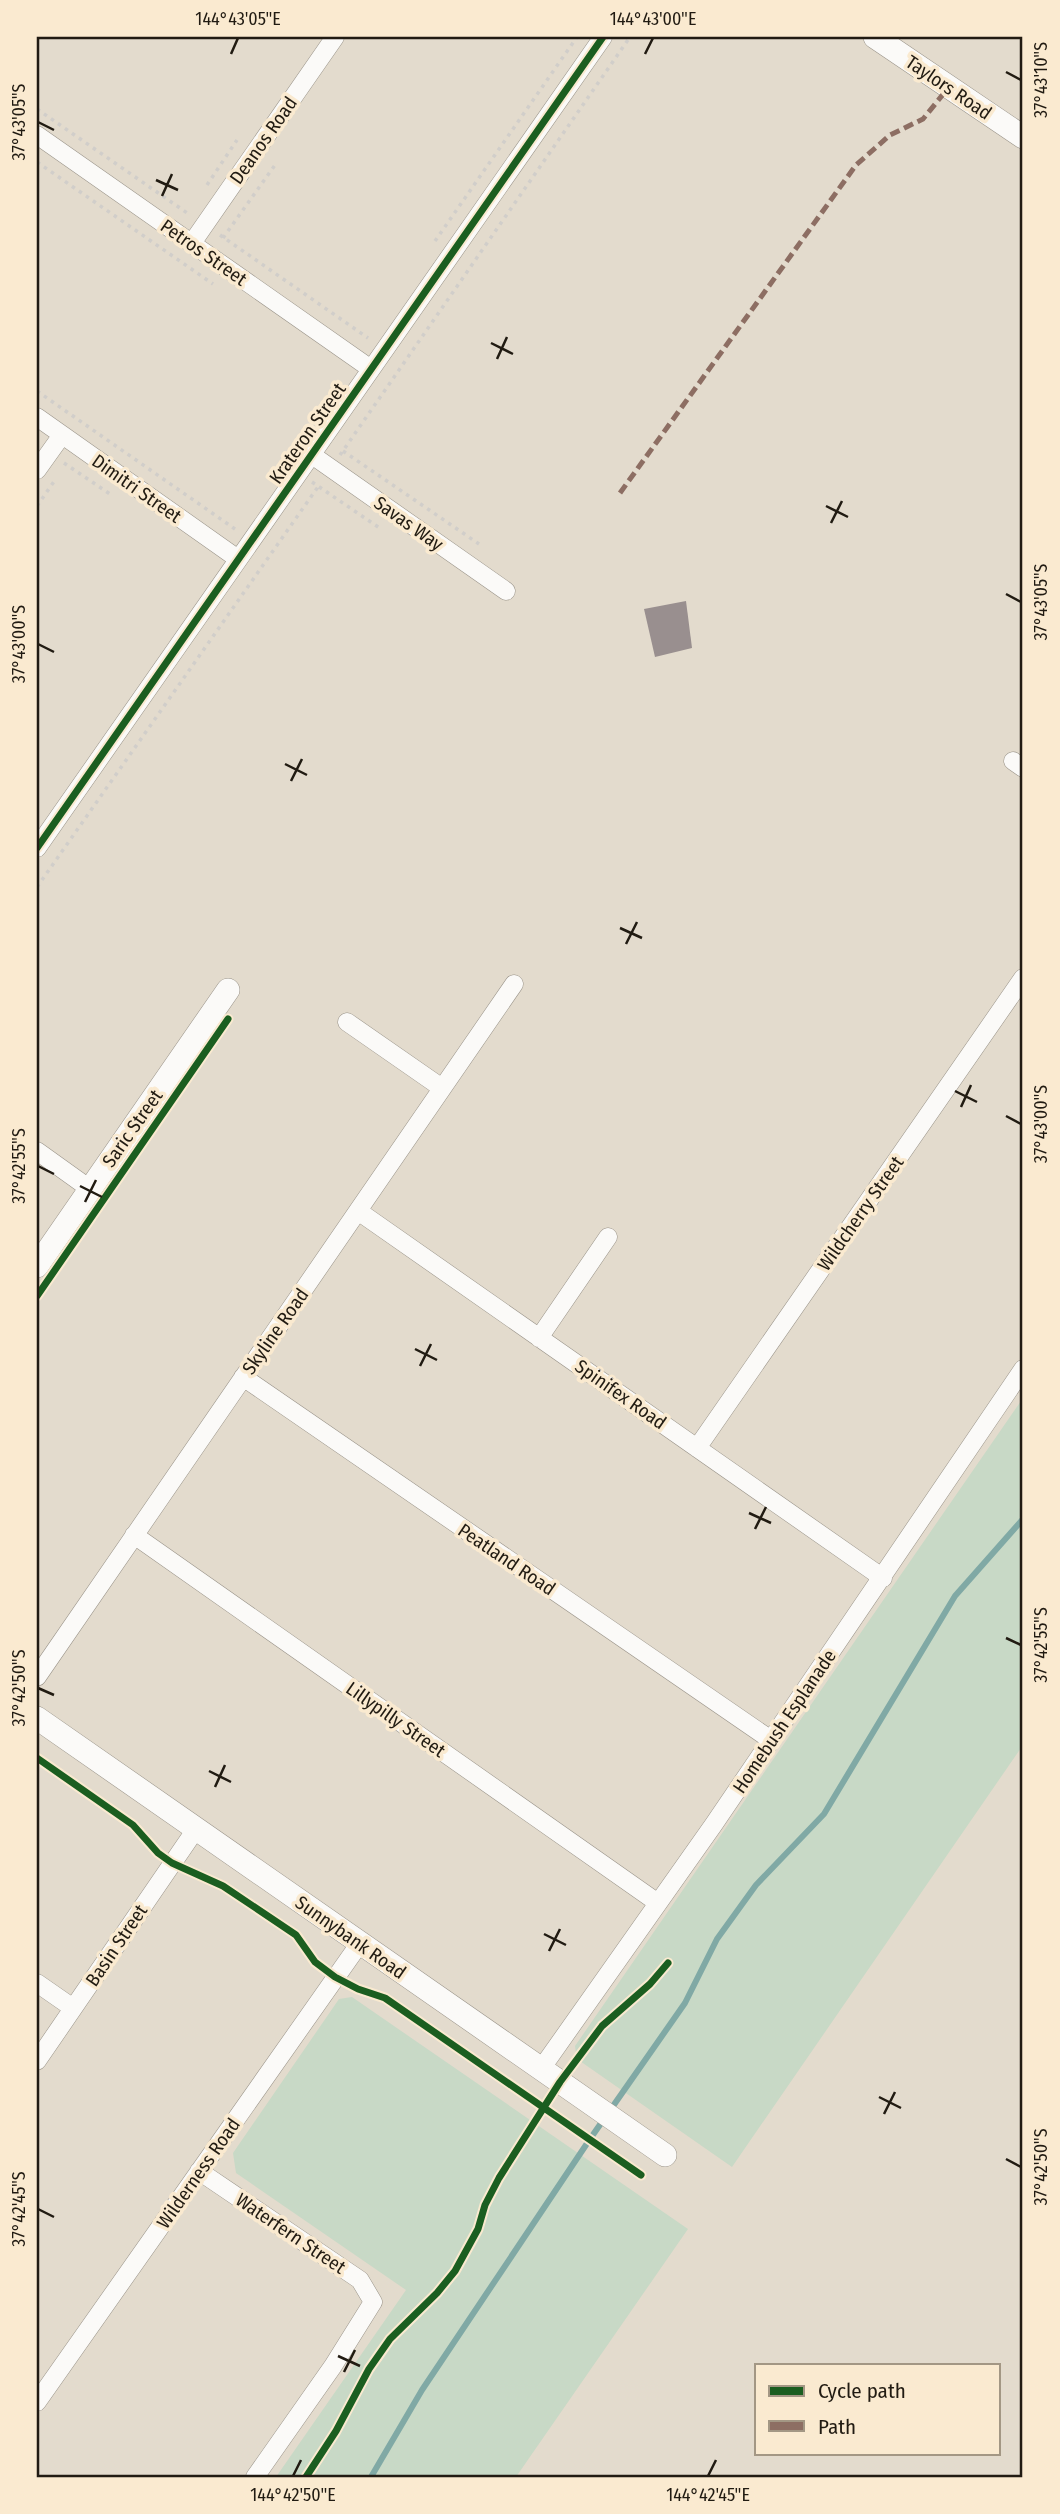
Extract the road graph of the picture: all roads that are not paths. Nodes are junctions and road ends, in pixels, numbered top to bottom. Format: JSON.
{"nodes":[{"id":1,"x":335,"y":37,"type":"edge"},
{"id":2,"x":603,"y":37,"type":"edge"},
{"id":3,"x":875,"y":37,"type":"edge"},
{"id":4,"x":37,"y":135,"type":"edge"},
{"id":5,"x":1023,"y":137,"type":"edge"},
{"id":6,"x":192,"y":243,"type":"junction"},
{"id":7,"x":371,"y":369,"type":"junction"},
{"id":8,"x":37,"y":417,"type":"edge"},
{"id":9,"x":62,"y":435,"type":"junction"},
{"id":10,"x":312,"y":455,"type":"junction"},
{"id":11,"x":37,"y":470,"type":"edge"},
{"id":12,"x":238,"y":559,"type":"junction"},
{"id":13,"x":506,"y":591,"type":"dead end"},
{"id":14,"x":37,"y":848,"type":"edge"},
{"id":15,"x":1023,"y":978,"type":"edge"},
{"id":16,"x":514,"y":984,"type":"dead end"},
{"id":17,"x":228,"y":990,"type":"dead end"},
{"id":18,"x":347,"y":1022,"type":"dead end"},
{"id":19,"x":442,"y":1088,"type":"junction"},
{"id":20,"x":37,"y":1151,"type":"edge"},
{"id":21,"x":90,"y":1189,"type":"junction"},
{"id":22,"x":358,"y":1211,"type":"junction"},
{"id":23,"x":608,"y":1237,"type":"dead end"},
{"id":24,"x":37,"y":1266,"type":"edge"},
{"id":25,"x":539,"y":1338,"type":"junction"},
{"id":26,"x":1023,"y":1369,"type":"edge"},
{"id":27,"x":243,"y":1377,"type":"junction"},
{"id":28,"x":697,"y":1448,"type":"junction"},
{"id":29,"x":134,"y":1535,"type":"junction"},
{"id":30,"x":883,"y":1578,"type":"junction"},
{"id":31,"x":37,"y":1677,"type":"edge"},
{"id":32,"x":37,"y":1718,"type":"edge"},
{"id":33,"x":771,"y":1740,"type":"junction"},
{"id":34,"x":196,"y":1829,"type":"junction"},
{"id":35,"x":658,"y":1903,"type":"junction"},
{"id":36,"x":360,"y":1943,"type":"junction"},
{"id":37,"x":37,"y":1983,"type":"edge"},
{"id":38,"x":73,"y":2008,"type":"junction"},
{"id":39,"x":37,"y":2061,"type":"edge"},
{"id":40,"x":541,"y":2069,"type":"junction"},
{"id":41,"x":665,"y":2155,"type":"dead end"},
{"id":42,"x":199,"y":2171,"type":"junction"},
{"id":43,"x":37,"y":2402,"type":"edge"},
{"id":44,"x":255,"y":2477,"type":"edge"}],
"edges":[{"from":1,"to":6,"type":"street","name":"Deanos Road"},
{"from":2,"to":7,"type":"street","name":"Krateron Street"},
{"from":3,"to":5,"type":"street","name":"Taylors Road"},
{"from":4,"to":6,"type":"street","name":"Petros Street"},
{"from":6,"to":7,"type":"street","name":"Petros Street"},
{"from":7,"to":10,"type":"street","name":"Krateron Street"},
{"from":8,"to":9,"type":"street","name":"Dimitri Street"},
{"from":9,"to":11,"type":"street"},
{"from":9,"to":12,"type":"street","name":"Dimitri Street"},
{"from":10,"to":12,"type":"street","name":"Krateron Street"},
{"from":10,"to":13,"type":"street","name":"Savas Way"},
{"from":12,"to":14,"type":"street","name":"Krateron Street"},
{"from":15,"to":28,"type":"street","name":"Wildcherry Street"},
{"from":16,"to":19,"type":"street","name":"Skyline Road"},
{"from":17,"to":21,"type":"street","name":"Saric Street"},
{"from":18,"to":19,"type":"street"},
{"from":19,"to":22,"type":"street","name":"Skyline Road"},
{"from":20,"to":21,"type":"street"},
{"from":21,"to":24,"type":"street","name":"Saric Street"},
{"from":22,"to":25,"type":"street","name":"Spinifex Road"},
{"from":22,"to":27,"type":"street","name":"Skyline Road"},
{"from":23,"to":25,"type":"street"},
{"from":25,"to":28,"type":"street","name":"Spinifex Road"},
{"from":26,"to":30,"type":"street","name":"Homebush Esplanade"},
{"from":27,"to":29,"type":"street","name":"Skyline Road"},
{"from":27,"to":33,"type":"street","name":"Peatland Road"},
{"from":28,"to":30,"type":"street","name":"Spinifex Road"},
{"from":29,"to":31,"type":"street","name":"Skyline Road"},
{"from":29,"to":35,"type":"street","name":"Lillypilly Street"},
{"from":30,"to":33,"type":"street","name":"Homebush Esplanade"},
{"from":32,"to":34,"type":"street","name":"Sunnybank Road"},
{"from":33,"to":35,"type":"street","name":"Homebush Esplanade"},
{"from":34,"to":36,"type":"street","name":"Sunnybank Road"},
{"from":34,"to":38,"type":"street","name":"Basin Street"},
{"from":35,"to":40,"type":"street","name":"Homebush Esplanade"},
{"from":36,"to":40,"type":"street","name":"Sunnybank Road"},
{"from":36,"to":42,"type":"street","name":"Wilderness Road"},
{"from":37,"to":38,"type":"street"},
{"from":38,"to":39,"type":"street","name":"Basin Street"},
{"from":40,"to":41,"type":"street","name":"Sunnybank Road"},
{"from":42,"to":43,"type":"street","name":"Wilderness Road"},
{"from":42,"to":44,"type":"street","name":"Waterfern Street"}]}
